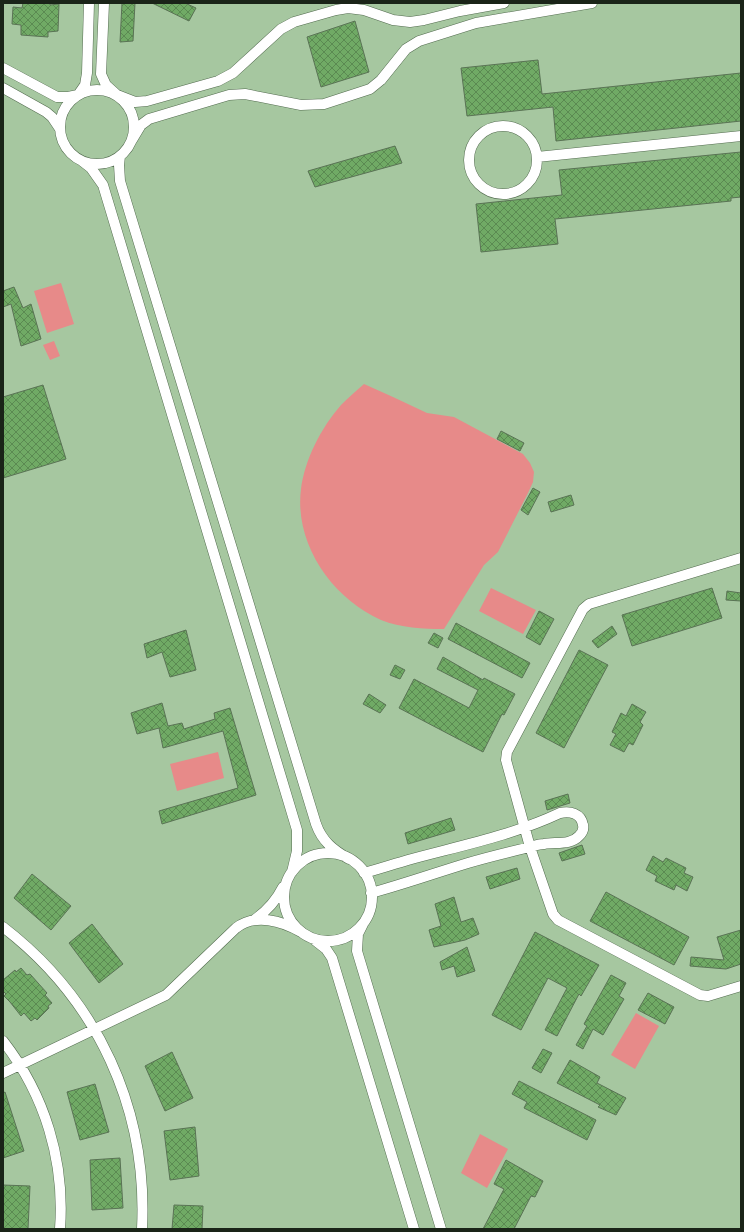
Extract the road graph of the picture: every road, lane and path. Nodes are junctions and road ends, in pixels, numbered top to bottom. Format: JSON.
{"nodes":[{"id":1,"x":88,"y":3,"type":"edge"},
{"id":2,"x":104,"y":3,"type":"edge"},
{"id":3,"x":504,"y":3,"type":"edge"},
{"id":4,"x":592,"y":3,"type":"edge"},
{"id":5,"x":3,"y":68,"type":"edge"},
{"id":6,"x":3,"y":88,"type":"edge"},
{"id":7,"x":78,"y":95,"type":"junction"},
{"id":8,"x":117,"y":95,"type":"junction"},
{"id":9,"x":60,"y":129,"type":"junction"},
{"id":10,"x":741,"y":136,"type":"edge"},
{"id":11,"x":132,"y":140,"type":"junction"},
{"id":12,"x":120,"y":156,"type":"junction"},
{"id":13,"x":537,"y":157,"type":"junction"},
{"id":14,"x":82,"y":160,"type":"junction"},
{"id":15,"x":741,"y":558,"type":"edge"},
{"id":16,"x":524,"y":828,"type":"junction"},
{"id":17,"x":462,"y":846,"type":"junction"},
{"id":18,"x":530,"y":847,"type":"junction"},
{"id":19,"x":349,"y":859,"type":"junction"},
{"id":20,"x":468,"y":863,"type":"junction"},
{"id":21,"x":364,"y":873,"type":"junction"},
{"id":22,"x":290,"y":875,"type":"junction"},
{"id":23,"x":372,"y":893,"type":"junction"},
{"id":24,"x":254,"y":920,"type":"junction"},
{"id":25,"x":363,"y":924,"type":"junction"},
{"id":26,"x":3,"y":927,"type":"edge"},
{"id":27,"x":301,"y":932,"type":"junction"},
{"id":28,"x":312,"y":938,"type":"junction"},
{"id":29,"x":741,"y":986,"type":"edge"},
{"id":30,"x":94,"y":1029,"type":"junction"},
{"id":31,"x":3,"y":1041,"type":"edge"},
{"id":32,"x":20,"y":1065,"type":"junction"},
{"id":33,"x":3,"y":1073,"type":"edge"},
{"id":34,"x":60,"y":1229,"type":"edge"},
{"id":35,"x":142,"y":1229,"type":"edge"},
{"id":36,"x":414,"y":1229,"type":"edge"},
{"id":37,"x":441,"y":1229,"type":"edge"}],
"edges":[{"from":1,"to":7,"type":"street"},
{"from":2,"to":8,"type":"street"},
{"from":3,"to":8,"type":"street"},
{"from":4,"to":11,"type":"street"},
{"from":5,"to":7,"type":"street"},
{"from":6,"to":9,"type":"street"},
{"from":7,"to":8,"type":"street"},
{"from":7,"to":9,"type":"street"},
{"from":8,"to":11,"type":"street"},
{"from":9,"to":14,"type":"street"},
{"from":10,"to":13,"type":"street"},
{"from":11,"to":12,"type":"street"},
{"from":12,"to":14,"type":"street"},
{"from":12,"to":19,"type":"street"},
{"from":13,"to":13,"type":"street"},
{"from":14,"to":22,"type":"street"},
{"from":15,"to":16,"type":"street"},
{"from":16,"to":17,"type":"street"},
{"from":16,"to":18,"type":"street"},
{"from":16,"to":18,"type":"street"},
{"from":17,"to":20,"type":"street"},
{"from":17,"to":21,"type":"street"},
{"from":18,"to":20,"type":"street"},
{"from":18,"to":29,"type":"street"},
{"from":19,"to":21,"type":"street"},
{"from":19,"to":22,"type":"street"},
{"from":20,"to":23,"type":"street"},
{"from":21,"to":23,"type":"street"},
{"from":22,"to":24,"type":"street"},
{"from":22,"to":27,"type":"street"},
{"from":23,"to":25,"type":"street"},
{"from":24,"to":27,"type":"street"},
{"from":24,"to":30,"type":"street"},
{"from":25,"to":28,"type":"street"},
{"from":25,"to":37,"type":"street"},
{"from":26,"to":30,"type":"street"},
{"from":27,"to":28,"type":"street"},
{"from":28,"to":36,"type":"street"},
{"from":30,"to":32,"type":"street"},
{"from":30,"to":35,"type":"street"},
{"from":31,"to":32,"type":"street"},
{"from":32,"to":33,"type":"street"},
{"from":32,"to":34,"type":"street"}]}
